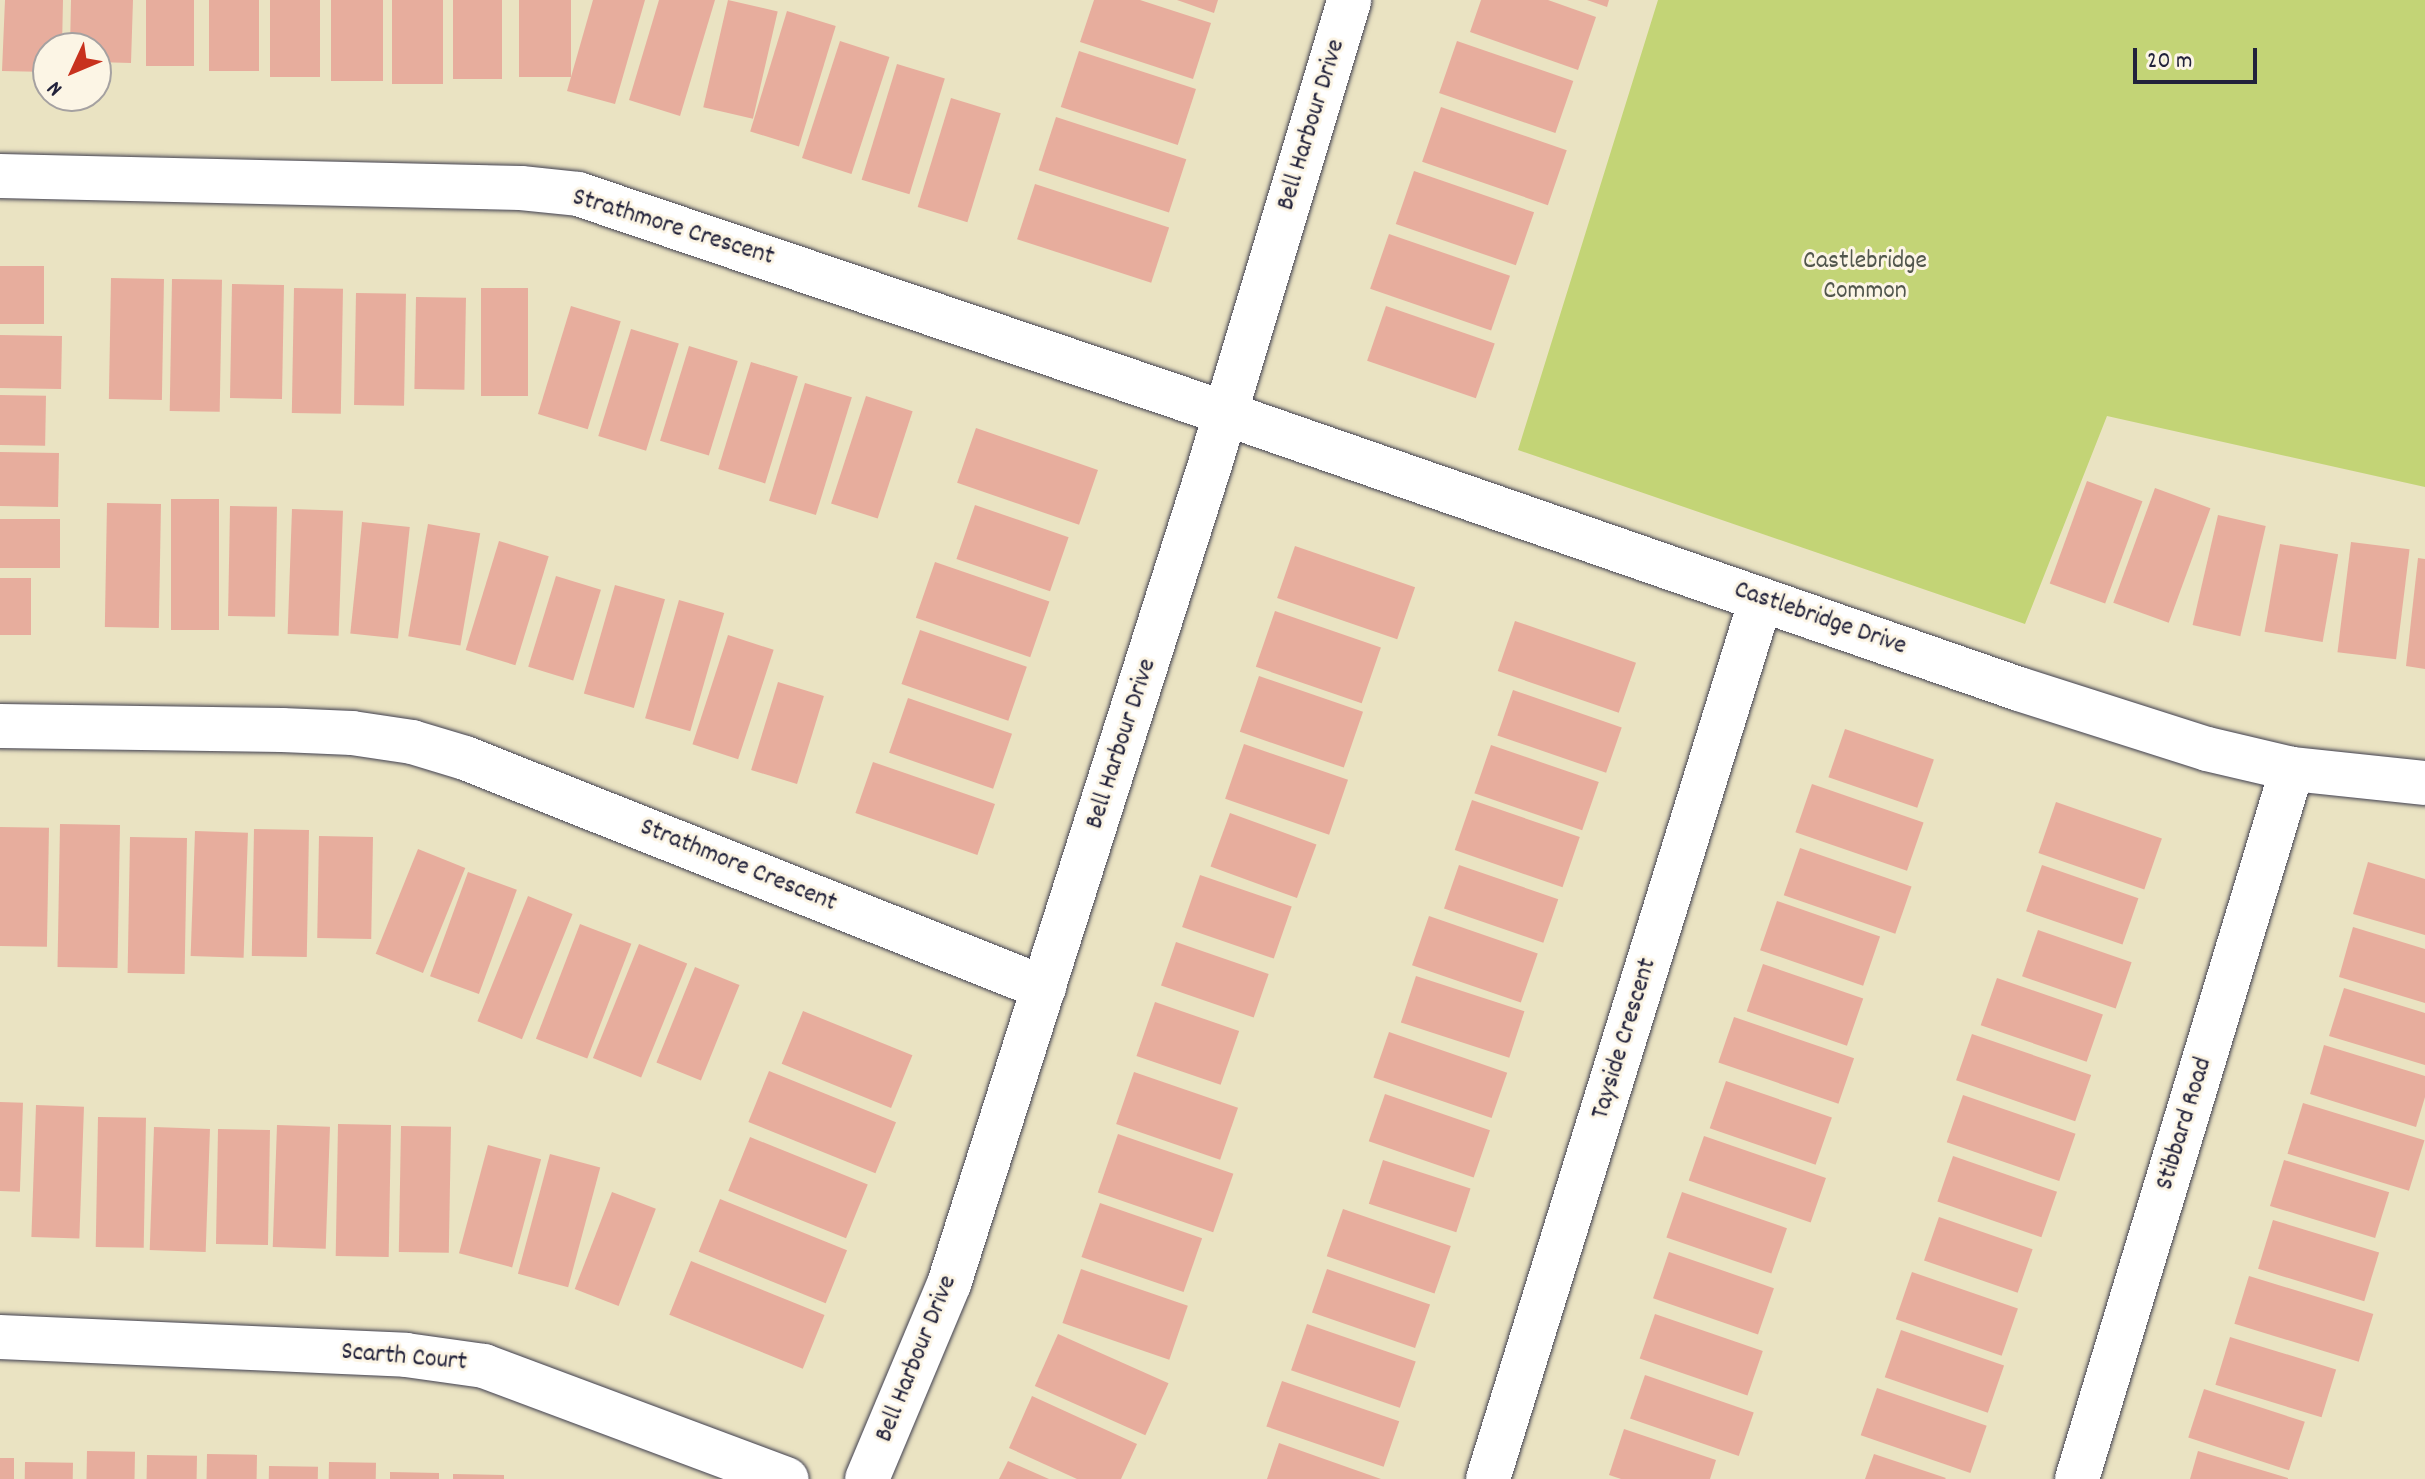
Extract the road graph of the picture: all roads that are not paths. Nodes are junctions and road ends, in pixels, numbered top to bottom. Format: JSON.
{"nodes":[{"id":1,"x":1349,"y":0,"type":"edge"},
{"id":2,"x":0,"y":176,"type":"edge"},
{"id":3,"x":1225,"y":413,"type":"junction"},
{"id":4,"x":1761,"y":599,"type":"junction"},
{"id":5,"x":0,"y":726,"type":"edge"},
{"id":6,"x":2292,"y":769,"type":"junction"},
{"id":7,"x":2425,"y":783,"type":"edge"},
{"id":8,"x":1044,"y":988,"type":"junction"},
{"id":9,"x":0,"y":1337,"type":"edge"},
{"id":10,"x":787,"y":1479,"type":"edge"},
{"id":11,"x":867,"y":1479,"type":"edge"},
{"id":12,"x":1488,"y":1479,"type":"edge"},
{"id":13,"x":2077,"y":1479,"type":"edge"}],
"edges":[{"from":1,"to":3,"type":"street","name":"Bell Harbour Drive"},
{"from":2,"to":3,"type":"street","name":"Strathmore Crescent"},
{"from":3,"to":4,"type":"street","name":"Castlebridge Drive"},
{"from":3,"to":8,"type":"street","name":"Bell Harbour Drive"},
{"from":4,"to":6,"type":"street","name":"Castlebridge Drive"},
{"from":4,"to":12,"type":"street","name":"Tayside Crescent"},
{"from":5,"to":8,"type":"street","name":"Strathmore Crescent"},
{"from":6,"to":7,"type":"street","name":"Castlebridge Drive"},
{"from":6,"to":13,"type":"street","name":"Stibbard Road"},
{"from":8,"to":11,"type":"street","name":"Bell Harbour Drive"},
{"from":9,"to":10,"type":"street","name":"Scarth Court"}]}
